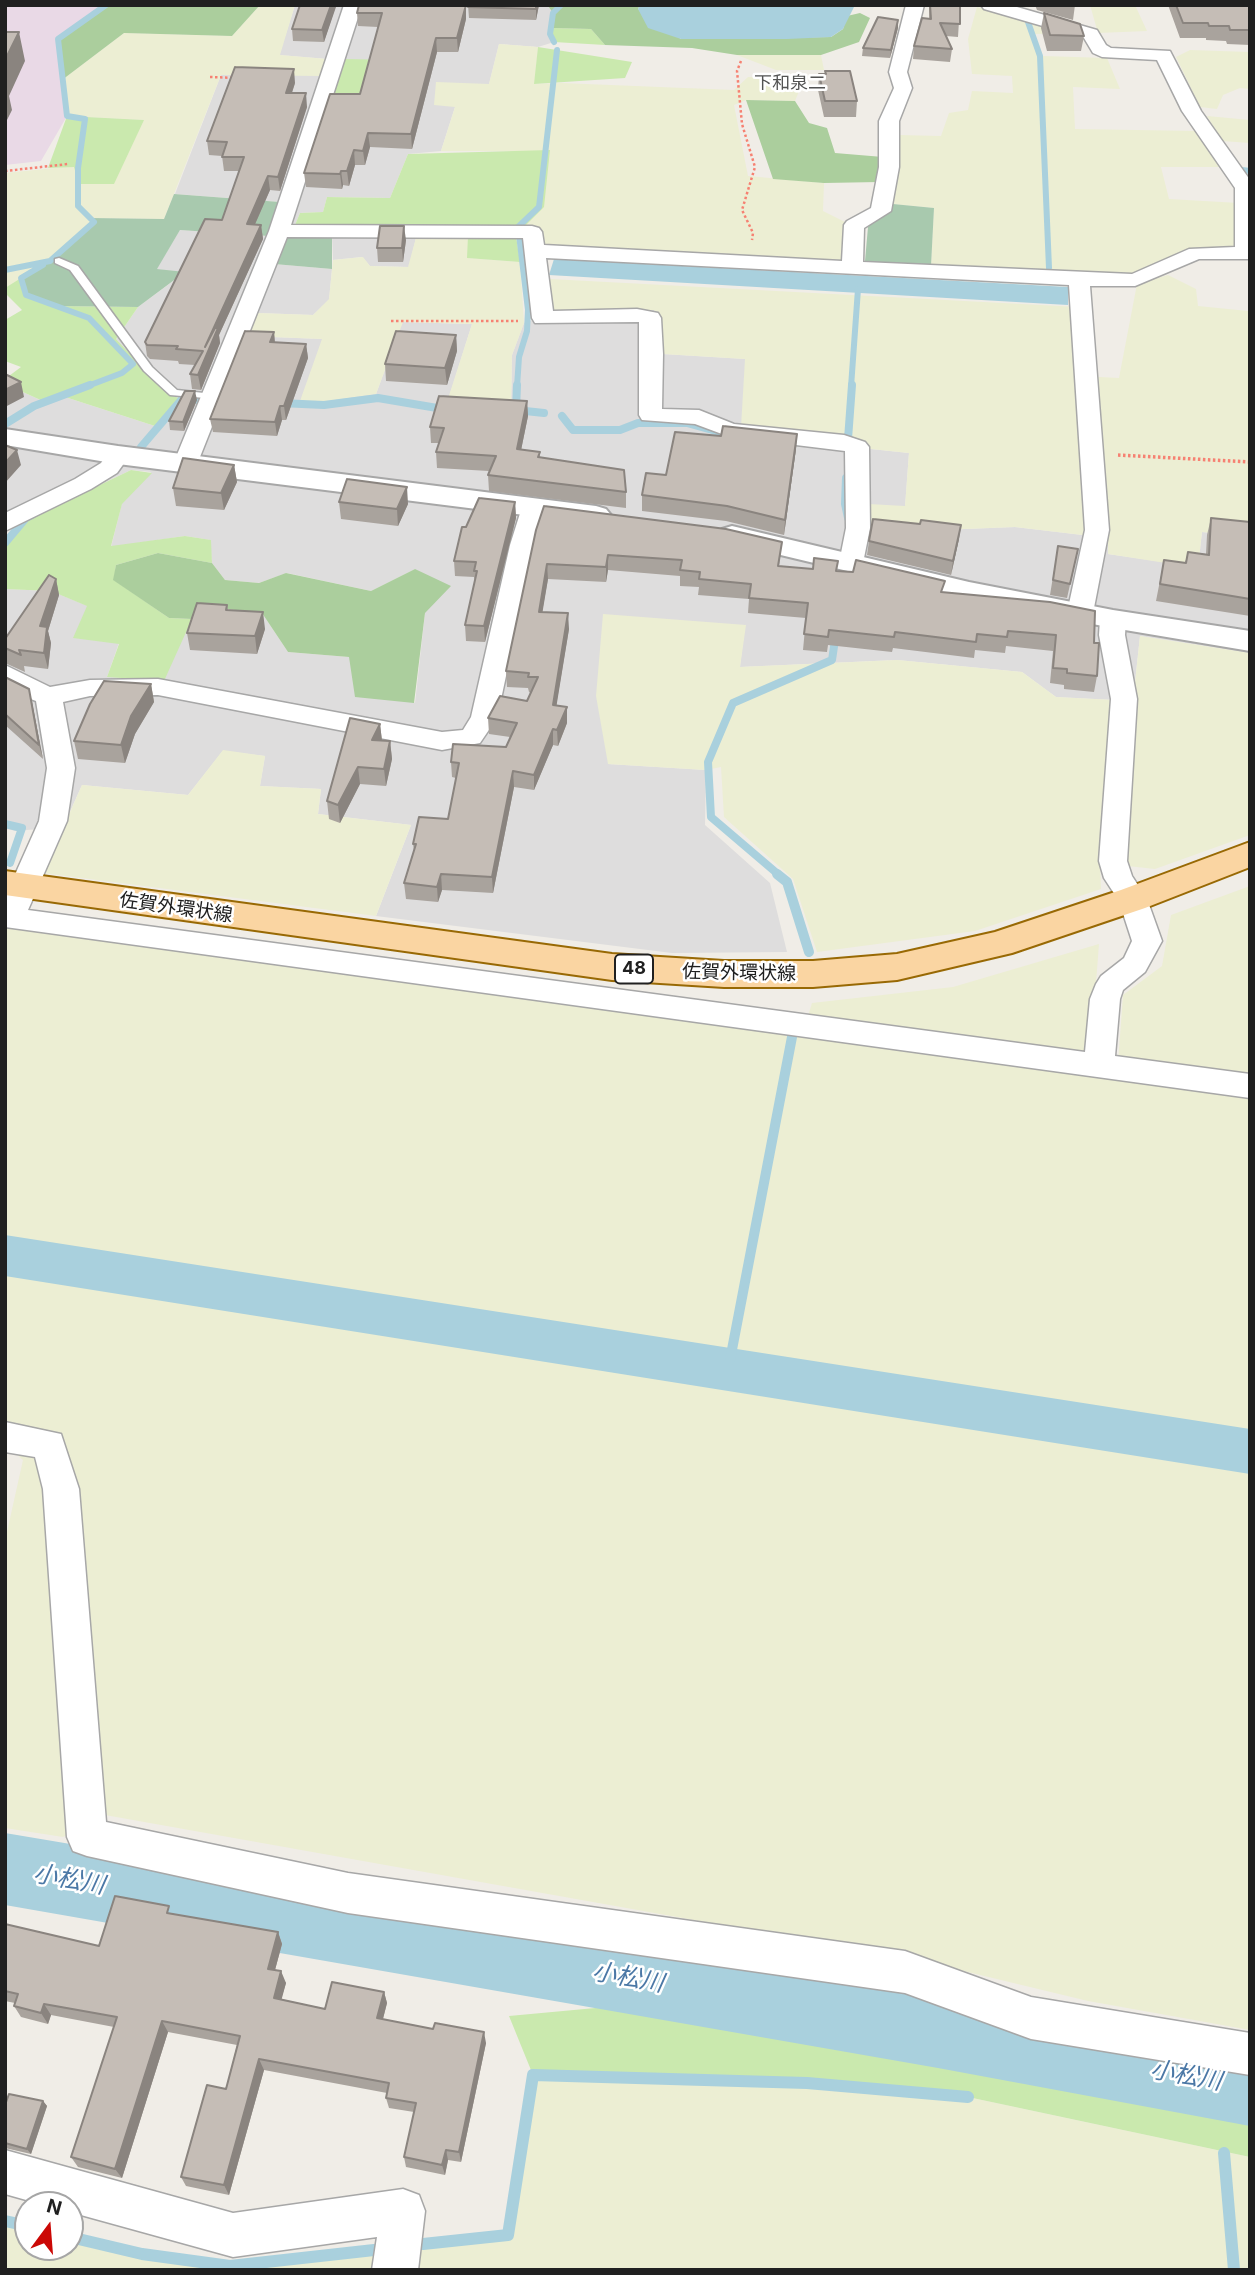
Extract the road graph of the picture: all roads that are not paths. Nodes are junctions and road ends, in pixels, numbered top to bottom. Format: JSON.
{"nodes":[{"id":1,"x":353,"y":5,"type":"edge"},
{"id":2,"x":915,"y":5,"type":"edge"},
{"id":3,"x":990,"y":5,"type":"edge"},
{"id":4,"x":279,"y":231,"type":"junction"},
{"id":5,"x":536,"y":251,"type":"junction"},
{"id":6,"x":1247,"y":253,"type":"edge"},
{"id":7,"x":59,"y":261,"type":"dead end"},
{"id":8,"x":852,"y":268,"type":"junction"},
{"id":9,"x":1079,"y":279,"type":"junction"},
{"id":10,"x":213,"y":397,"type":"junction"},
{"id":11,"x":5,"y":437,"type":"edge"},
{"id":12,"x":118,"y":455,"type":"junction"},
{"id":13,"x":186,"y":462,"type":"junction"},
{"id":14,"x":534,"y":507,"type":"junction"},
{"id":15,"x":617,"y":518,"type":"edge"},
{"id":16,"x":5,"y":524,"type":"edge"},
{"id":17,"x":699,"y":530,"type":"edge"},
{"id":18,"x":851,"y":563,"type":"junction"},
{"id":19,"x":1080,"y":613,"type":"junction"},
{"id":20,"x":1113,"y":619,"type":"junction"},
{"id":21,"x":1250,"y":641,"type":"edge"},
{"id":22,"x":5,"y":673,"type":"edge"},
{"id":23,"x":48,"y":696,"type":"junction"},
{"id":24,"x":1250,"y":854,"type":"edge"},
{"id":25,"x":1133,"y":899,"type":"junction"},
{"id":26,"x":11,"y":905,"type":"edge"},
{"id":27,"x":1099,"y":1065,"type":"junction"},
{"id":28,"x":1250,"y":1086,"type":"edge"},
{"id":29,"x":5,"y":1437,"type":"edge"},
{"id":30,"x":1250,"y":2054,"type":"edge"},
{"id":31,"x":5,"y":2172,"type":"edge"},
{"id":32,"x":395,"y":2270,"type":"edge"}],
"edges":[{"from":1,"to":4,"type":"street"},
{"from":2,"to":8,"type":"street"},
{"from":3,"to":6,"type":"street"},
{"from":4,"to":5,"type":"street"},
{"from":4,"to":10,"type":"street"},
{"from":5,"to":8,"type":"street"},
{"from":5,"to":18,"type":"street"},
{"from":6,"to":9,"type":"street"},
{"from":7,"to":10,"type":"lane"},
{"from":8,"to":9,"type":"street"},
{"from":9,"to":19,"type":"street"},
{"from":10,"to":13,"type":"street"},
{"from":11,"to":12,"type":"street"},
{"from":12,"to":13,"type":"street"},
{"from":12,"to":16,"type":"street"},
{"from":13,"to":14,"type":"street"},
{"from":14,"to":15,"type":"street"},
{"from":14,"to":23,"type":"street"},
{"from":17,"to":18,"type":"street"},
{"from":18,"to":19,"type":"street"},
{"from":19,"to":20,"type":"street"},
{"from":20,"to":21,"type":"street"},
{"from":20,"to":25,"type":"street"},
{"from":22,"to":23,"type":"street"},
{"from":23,"to":26,"type":"street"},
{"from":24,"to":25,"type":"main road","name":"佐賀外環状線","number":"48"},
{"from":25,"to":26,"type":"main road","name":"佐賀外環状線","number":"48"},
{"from":25,"to":27,"type":"street"},
{"from":26,"to":27,"type":"street"},
{"from":27,"to":28,"type":"street"},
{"from":29,"to":30,"type":"street"},
{"from":31,"to":32,"type":"street"}]}
